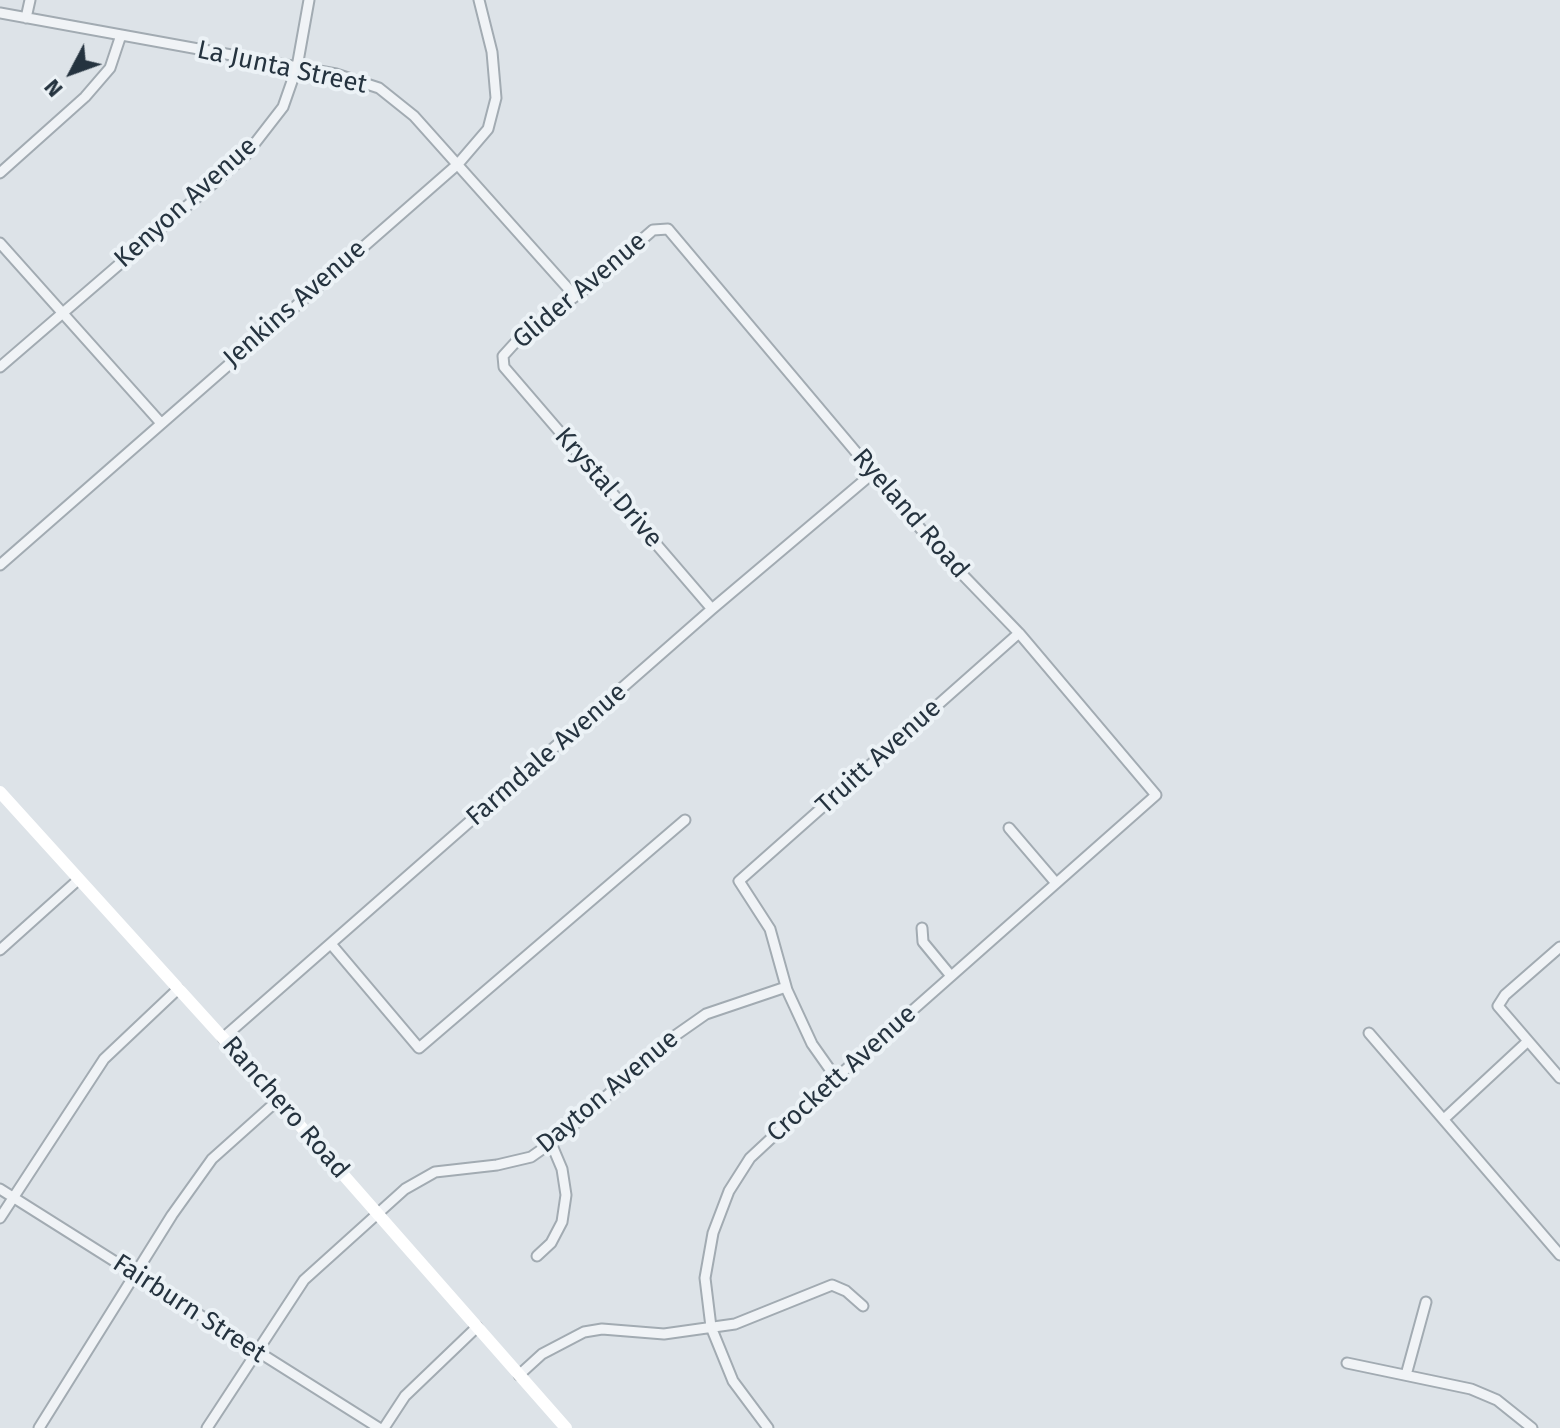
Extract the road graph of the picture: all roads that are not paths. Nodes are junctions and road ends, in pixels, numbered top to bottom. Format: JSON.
{"nodes":[{"id":1,"x":30,"y":0,"type":"edge"},
{"id":2,"x":309,"y":0,"type":"edge"},
{"id":3,"x":479,"y":0,"type":"edge"},
{"id":4,"x":0,"y":13,"type":"edge"},
{"id":5,"x":26,"y":18,"type":"junction"},
{"id":6,"x":121,"y":35,"type":"junction"},
{"id":7,"x":297,"y":67,"type":"junction"},
{"id":8,"x":458,"y":164,"type":"junction"},
{"id":9,"x":0,"y":173,"type":"edge"},
{"id":10,"x":668,"y":229,"type":"joint"},
{"id":11,"x":0,"y":243,"type":"edge"},
{"id":12,"x":574,"y":295,"type":"junction"},
{"id":13,"x":63,"y":313,"type":"junction"},
{"id":14,"x":0,"y":367,"type":"edge"},
{"id":15,"x":504,"y":367,"type":"joint"},
{"id":16,"x":160,"y":422,"type":"junction"},
{"id":17,"x":873,"y":473,"type":"junction"},
{"id":18,"x":0,"y":565,"type":"edge"},
{"id":19,"x":712,"y":609,"type":"junction"},
{"id":20,"x":1019,"y":633,"type":"junction"},
{"id":21,"x":0,"y":792,"type":"edge"},
{"id":22,"x":1156,"y":795,"type":"joint"},
{"id":23,"x":685,"y":820,"type":"dead end"},
{"id":24,"x":1009,"y":828,"type":"dead end"},
{"id":25,"x":78,"y":880,"type":"junction"},
{"id":26,"x":1056,"y":883,"type":"junction"},
{"id":27,"x":922,"y":928,"type":"dead end"},
{"id":28,"x":331,"y":944,"type":"junction"},
{"id":29,"x":1560,"y":947,"type":"edge"},
{"id":30,"x":0,"y":950,"type":"edge"},
{"id":31,"x":951,"y":976,"type":"junction"},
{"id":32,"x":786,"y":987,"type":"junction"},
{"id":33,"x":178,"y":989,"type":"junction"},
{"id":34,"x":1369,"y":1033,"type":"dead end"},
{"id":35,"x":223,"y":1038,"type":"junction"},
{"id":36,"x":1528,"y":1041,"type":"junction"},
{"id":37,"x":836,"y":1078,"type":"junction"},
{"id":38,"x":1560,"y":1078,"type":"edge"},
{"id":39,"x":278,"y":1100,"type":"junction"},
{"id":40,"x":1444,"y":1119,"type":"junction"},
{"id":41,"x":551,"y":1143,"type":"junction"},
{"id":42,"x":0,"y":1189,"type":"edge"},
{"id":43,"x":13,"y":1197,"type":"junction"},
{"id":44,"x":377,"y":1213,"type":"junction"},
{"id":45,"x":0,"y":1218,"type":"edge"},
{"id":46,"x":1560,"y":1255,"type":"edge"},
{"id":47,"x":537,"y":1256,"type":"dead end"},
{"id":48,"x":135,"y":1274,"type":"junction"},
{"id":49,"x":1426,"y":1302,"type":"dead end"},
{"id":50,"x":863,"y":1306,"type":"dead end"},
{"id":51,"x":477,"y":1327,"type":"junction"},
{"id":52,"x":711,"y":1327,"type":"junction"},
{"id":53,"x":255,"y":1352,"type":"junction"},
{"id":54,"x":1347,"y":1363,"type":"dead end"},
{"id":55,"x":519,"y":1375,"type":"junction"},
{"id":56,"x":1406,"y":1375,"type":"junction"},
{"id":57,"x":39,"y":1428,"type":"edge"},
{"id":58,"x":207,"y":1428,"type":"edge"},
{"id":59,"x":382,"y":1428,"type":"edge"},
{"id":60,"x":566,"y":1428,"type":"edge"},
{"id":61,"x":768,"y":1428,"type":"edge"},
{"id":62,"x":1532,"y":1428,"type":"edge"}],
"edges":[{"from":1,"to":5,"type":"street"},
{"from":2,"to":7,"type":"street","name":"Kenyon Avenue"},
{"from":3,"to":8,"type":"street","name":"Jenkins Avenue"},
{"from":4,"to":5,"type":"street","name":"La Junta Street"},
{"from":5,"to":6,"type":"street","name":"La Junta Street"},
{"from":6,"to":7,"type":"street","name":"La Junta Street"},
{"from":6,"to":9,"type":"street"},
{"from":7,"to":8,"type":"street","name":"La Junta Street"},
{"from":7,"to":13,"type":"street","name":"Kenyon Avenue"},
{"from":8,"to":12,"type":"street","name":"La Junta Street"},
{"from":8,"to":16,"type":"street","name":"Jenkins Avenue"},
{"from":10,"to":12,"type":"street","name":"Glider Avenue"},
{"from":10,"to":17,"type":"street","name":"Ryeland Road"},
{"from":11,"to":13,"type":"street"},
{"from":12,"to":15,"type":"street","name":"Glider Avenue"},
{"from":13,"to":14,"type":"street","name":"Kenyon Avenue"},
{"from":13,"to":16,"type":"street"},
{"from":15,"to":19,"type":"street","name":"Krystal Drive"},
{"from":16,"to":18,"type":"street","name":"Jenkins Avenue"},
{"from":17,"to":19,"type":"street","name":"Farmdale Avenue"},
{"from":17,"to":20,"type":"street","name":"Ryeland Road"},
{"from":19,"to":28,"type":"street","name":"Farmdale Avenue"},
{"from":20,"to":22,"type":"street","name":"Ryeland Road"},
{"from":20,"to":32,"type":"street","name":"Truitt Avenue"},
{"from":21,"to":25,"type":"main road","name":"Ranchero Road"},
{"from":22,"to":26,"type":"street","name":"Crockett Avenue"},
{"from":23,"to":28,"type":"street"},
{"from":24,"to":26,"type":"street"},
{"from":25,"to":30,"type":"street"},
{"from":25,"to":33,"type":"main road","name":"Ranchero Road"},
{"from":26,"to":31,"type":"street","name":"Crockett Avenue"},
{"from":27,"to":31,"type":"street"},
{"from":28,"to":35,"type":"street","name":"Farmdale Avenue"},
{"from":29,"to":36,"type":"street"},
{"from":31,"to":37,"type":"street","name":"Crockett Avenue"},
{"from":32,"to":37,"type":"street"},
{"from":32,"to":41,"type":"street","name":"Dayton Avenue"},
{"from":33,"to":35,"type":"main road","name":"Ranchero Road"},
{"from":33,"to":43,"type":"street"},
{"from":34,"to":40,"type":"street"},
{"from":35,"to":39,"type":"main road","name":"Ranchero Road"},
{"from":36,"to":38,"type":"street"},
{"from":36,"to":40,"type":"street"},
{"from":37,"to":52,"type":"street","name":"Crockett Avenue"},
{"from":39,"to":44,"type":"main road","name":"Ranchero Road"},
{"from":39,"to":48,"type":"street"},
{"from":40,"to":46,"type":"street"},
{"from":41,"to":44,"type":"street","name":"Dayton Avenue"},
{"from":41,"to":47,"type":"street"},
{"from":42,"to":43,"type":"street","name":"Fairburn Street"},
{"from":43,"to":45,"type":"street"},
{"from":43,"to":48,"type":"street","name":"Fairburn Street"},
{"from":44,"to":51,"type":"main road","name":"Ranchero Road"},
{"from":44,"to":53,"type":"street","name":"Dayton Avenue"},
{"from":48,"to":53,"type":"street","name":"Fairburn Street"},
{"from":48,"to":57,"type":"street"},
{"from":49,"to":56,"type":"street"},
{"from":50,"to":52,"type":"street"},
{"from":51,"to":55,"type":"main road","name":"Ranchero Road"},
{"from":51,"to":59,"type":"street"},
{"from":52,"to":55,"type":"street"},
{"from":52,"to":61,"type":"street","name":"Crockett Avenue"},
{"from":53,"to":58,"type":"street","name":"Dayton Avenue"},
{"from":53,"to":59,"type":"street","name":"Fairburn Street"},
{"from":54,"to":56,"type":"street"},
{"from":55,"to":60,"type":"main road","name":"Ranchero Road"},
{"from":56,"to":62,"type":"street"}]}
